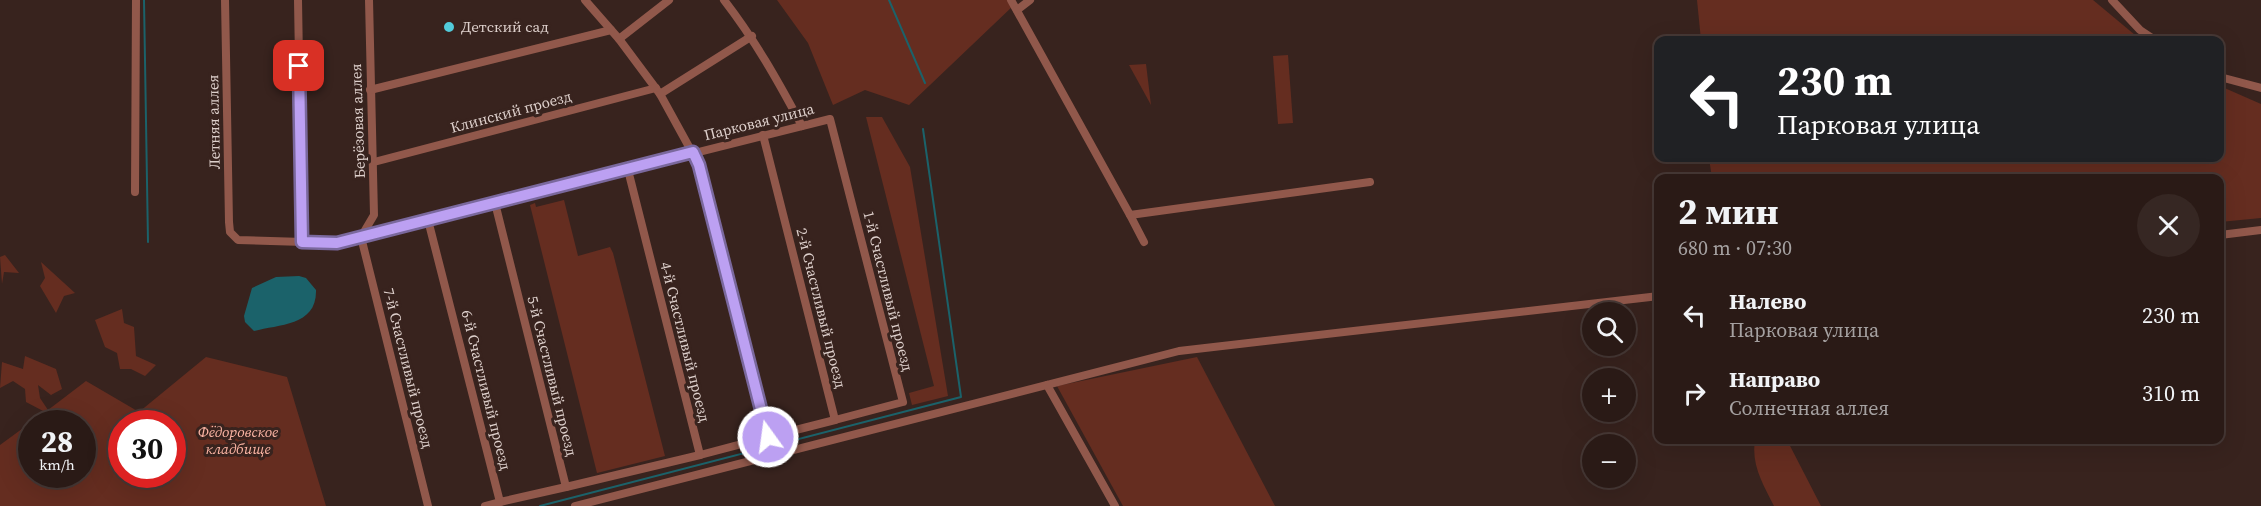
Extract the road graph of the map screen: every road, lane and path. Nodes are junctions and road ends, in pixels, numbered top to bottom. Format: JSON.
{"nodes":[{"id":1,"x":136,"y":0,"type":"edge"},
{"id":2,"x":225,"y":0,"type":"edge"},
{"id":3,"x":298,"y":0,"type":"edge"},
{"id":4,"x":369,"y":0,"type":"edge"},
{"id":5,"x":585,"y":0,"type":"edge"},
{"id":6,"x":669,"y":0,"type":"edge"},
{"id":7,"x":723,"y":0,"type":"edge"},
{"id":8,"x":1011,"y":0,"type":"edge"},
{"id":9,"x":1030,"y":0,"type":"edge"},
{"id":10,"x":2112,"y":0,"type":"edge"},
{"id":11,"x":1017,"y":10,"type":"junction"},
{"id":12,"x":611,"y":30,"type":"junction"},
{"id":13,"x":752,"y":36,"type":"junction"},
{"id":14,"x":2149,"y":36,"type":"edge"},
{"id":15,"x":619,"y":39,"type":"junction"},
{"id":16,"x":2224,"y":78,"type":"edge"},
{"id":17,"x":2261,"y":88,"type":"edge"},
{"id":18,"x":370,"y":90,"type":"junction"},
{"id":19,"x":658,"y":91,"type":"junction"},
{"id":20,"x":830,"y":119,"type":"joint"},
{"id":21,"x":802,"y":126,"type":"junction"},
{"id":22,"x":763,"y":135,"type":"junction"},
{"id":23,"x":693,"y":152,"type":"junction"},
{"id":24,"x":374,"y":162,"type":"junction"},
{"id":25,"x":628,"y":170,"type":"junction"},
{"id":26,"x":1370,"y":182,"type":"dead end"},
{"id":27,"x":135,"y":192,"type":"dead end"},
{"id":28,"x":495,"y":203,"type":"junction"},
{"id":29,"x":1130,"y":215,"type":"junction"},
{"id":30,"x":428,"y":220,"type":"junction"},
{"id":31,"x":2261,"y":230,"type":"edge"},
{"id":32,"x":2224,"y":235,"type":"edge"},
{"id":33,"x":361,"y":237,"type":"junction"},
{"id":34,"x":238,"y":240,"type":"joint"},
{"id":35,"x":302,"y":242,"type":"junction"},
{"id":36,"x":1144,"y":242,"type":"dead end"},
{"id":37,"x":1654,"y":297,"type":"edge"},
{"id":38,"x":1047,"y":385,"type":"junction"},
{"id":39,"x":835,"y":420,"type":"junction"},
{"id":40,"x":768,"y":437,"type":"junction"},
{"id":41,"x":700,"y":455,"type":"junction"},
{"id":42,"x":566,"y":487,"type":"junction"},
{"id":43,"x":500,"y":502,"type":"junction"},
{"id":44,"x":428,"y":506,"type":"edge"},
{"id":45,"x":485,"y":506,"type":"edge"},
{"id":46,"x":575,"y":506,"type":"edge"},
{"id":47,"x":1115,"y":506,"type":"edge"}],
"edges":[{"from":1,"to":27,"type":"street"},
{"from":2,"to":34,"type":"street","name":"Летняя аллея"},
{"from":3,"to":35,"type":"street"},
{"from":4,"to":18,"type":"street","name":"Берёзовая аллея"},
{"from":5,"to":12,"type":"street"},
{"from":6,"to":15,"type":"street"},
{"from":7,"to":13,"type":"street"},
{"from":8,"to":11,"type":"street"},
{"from":9,"to":11,"type":"street"},
{"from":10,"to":14,"type":"street"},
{"from":11,"to":29,"type":"street"},
{"from":12,"to":15,"type":"street"},
{"from":12,"to":18,"type":"street"},
{"from":13,"to":19,"type":"street","name":"Клинский проезд"},
{"from":13,"to":21,"type":"street"},
{"from":15,"to":19,"type":"street"},
{"from":16,"to":17,"type":"street"},
{"from":18,"to":24,"type":"street","name":"Берёзовая аллея"},
{"from":19,"to":23,"type":"street"},
{"from":19,"to":24,"type":"street","name":"Клинский проезд"},
{"from":20,"to":21,"type":"street","name":"Парковая улица"},
{"from":20,"to":39,"type":"street","name":"1-й Счастливый проезд"},
{"from":21,"to":22,"type":"street","name":"Парковая улица"},
{"from":22,"to":23,"type":"street","name":"Парковая улица"},
{"from":22,"to":39,"type":"street","name":"2-й Счастливый проезд"},
{"from":23,"to":25,"type":"street","name":"Парковая улица"},
{"from":23,"to":40,"type":"street"},
{"from":24,"to":33,"type":"street","name":"Берёзовая аллея"},
{"from":25,"to":28,"type":"street","name":"Парковая улица"},
{"from":25,"to":41,"type":"street","name":"4-й Счастливый проезд"},
{"from":26,"to":29,"type":"street"},
{"from":28,"to":30,"type":"street","name":"Парковая улица"},
{"from":28,"to":42,"type":"street","name":"5-й Счастливый проезд"},
{"from":29,"to":36,"type":"street"},
{"from":30,"to":33,"type":"street","name":"Парковая улица"},
{"from":30,"to":43,"type":"street","name":"6-й Счастливый проезд"},
{"from":31,"to":32,"type":"street"},
{"from":33,"to":35,"type":"street","name":"Парковая улица"},
{"from":33,"to":44,"type":"street","name":"7-й Счастливый проезд"},
{"from":34,"to":35,"type":"street","name":"Парковая улица"},
{"from":37,"to":38,"type":"street"},
{"from":38,"to":46,"type":"street"},
{"from":38,"to":47,"type":"street"},
{"from":39,"to":40,"type":"street"},
{"from":40,"to":41,"type":"street"},
{"from":41,"to":42,"type":"street"},
{"from":42,"to":43,"type":"street"},
{"from":43,"to":45,"type":"street"}]}
